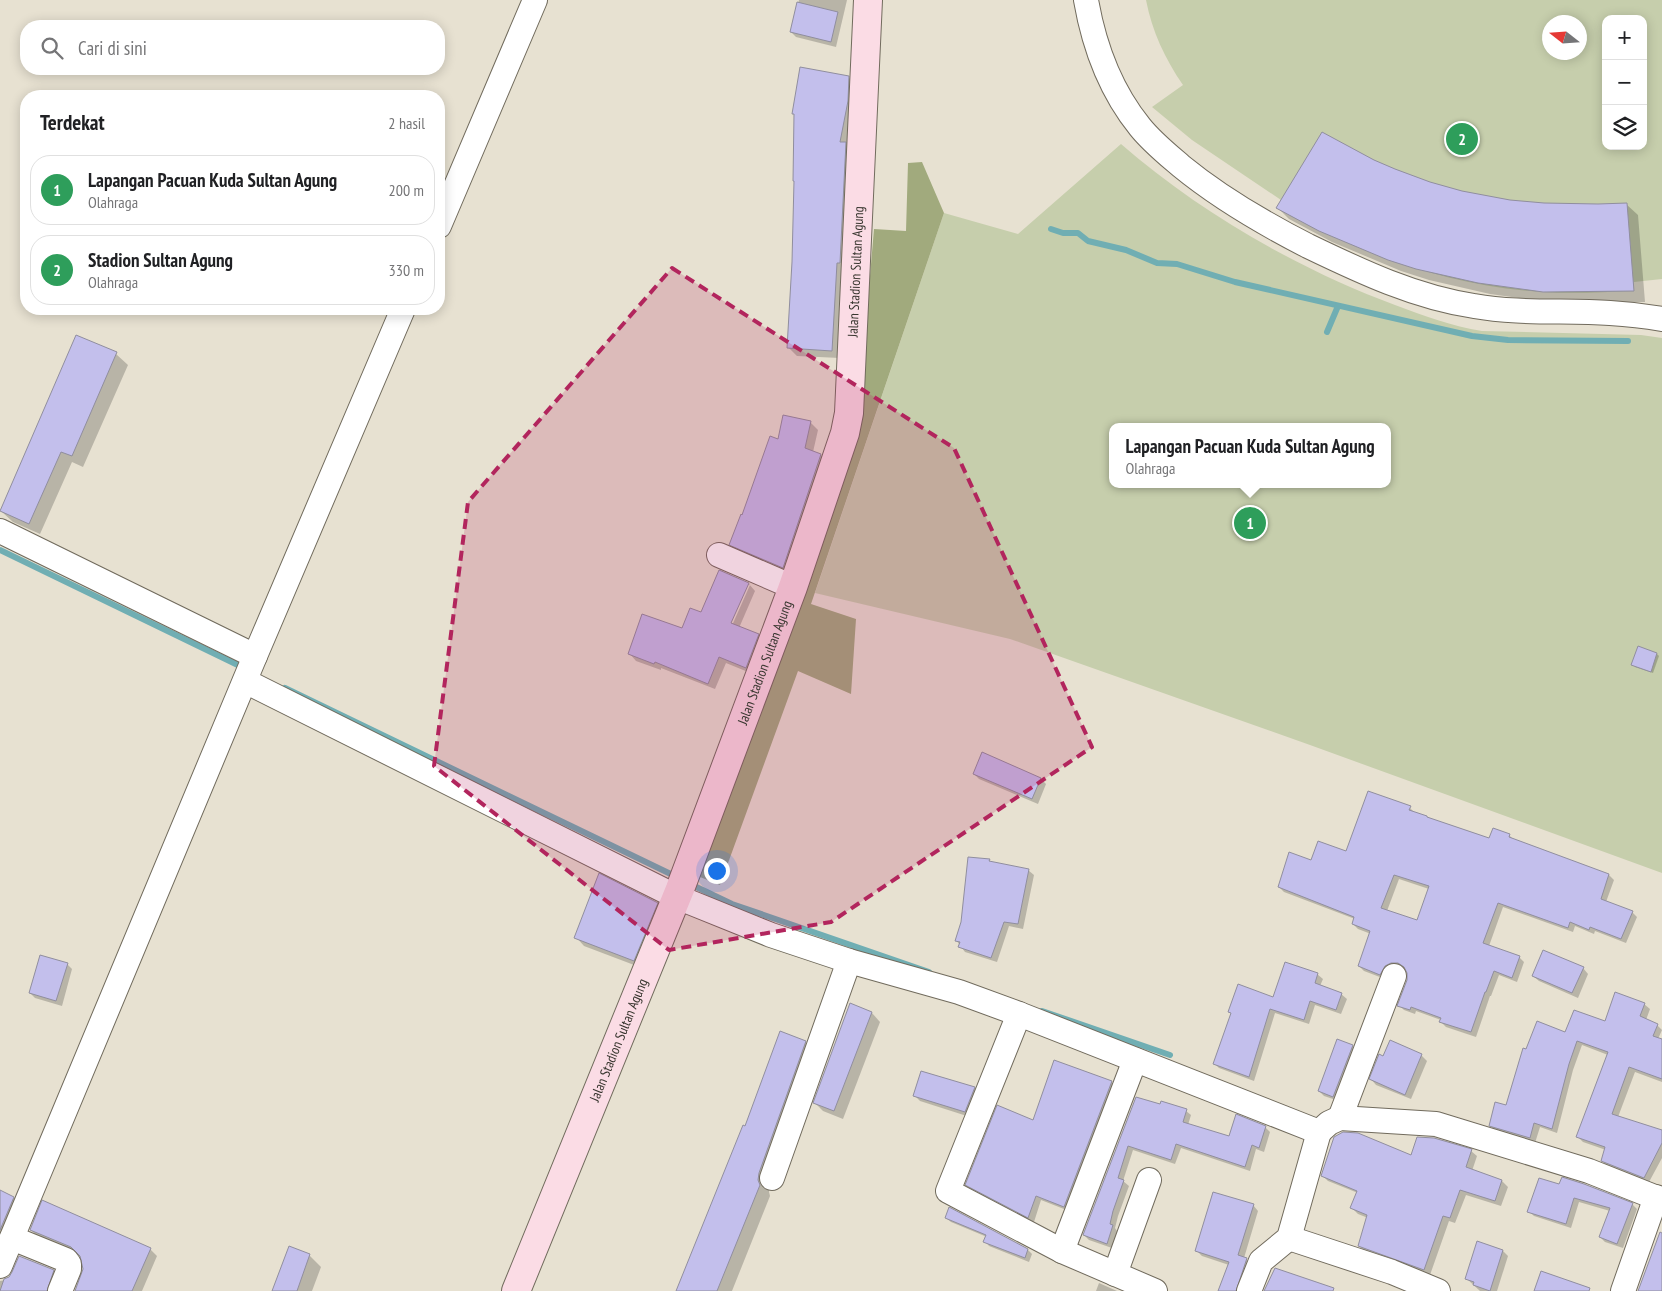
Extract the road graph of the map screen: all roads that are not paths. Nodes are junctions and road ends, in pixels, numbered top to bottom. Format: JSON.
{"nodes":[{"id":1,"x":535,"y":0,"type":"edge"},
{"id":2,"x":868,"y":0,"type":"edge"},
{"id":3,"x":1086,"y":0,"type":"edge"},
{"id":4,"x":445,"y":212,"type":"edge"},
{"id":5,"x":401,"y":315,"type":"edge"},
{"id":6,"x":1662,"y":319,"type":"edge"},
{"id":7,"x":0,"y":531,"type":"edge"},
{"id":8,"x":718,"y":555,"type":"dead end"},
{"id":9,"x":793,"y":587,"type":"junction"},
{"id":10,"x":250,"y":669,"type":"junction"},
{"id":11,"x":681,"y":886,"type":"junction"},
{"id":12,"x":849,"y":961,"type":"junction"},
{"id":13,"x":1394,"y":976,"type":"dead end"},
{"id":14,"x":1019,"y":1014,"type":"junction"},
{"id":15,"x":1135,"y":1060,"type":"junction"},
{"id":16,"x":1340,"y":1118,"type":"junction"},
{"id":17,"x":1319,"y":1132,"type":"junction"},
{"id":18,"x":772,"y":1178,"type":"dead end"},
{"id":19,"x":1149,"y":1180,"type":"dead end"},
{"id":20,"x":1659,"y":1198,"type":"edge"},
{"id":21,"x":12,"y":1238,"type":"junction"},
{"id":22,"x":1289,"y":1238,"type":"junction"},
{"id":23,"x":1062,"y":1251,"type":"junction"},
{"id":24,"x":0,"y":1266,"type":"edge"},
{"id":25,"x":1115,"y":1274,"type":"junction"},
{"id":26,"x":60,"y":1291,"type":"edge"},
{"id":27,"x":516,"y":1291,"type":"edge"},
{"id":28,"x":1155,"y":1291,"type":"edge"},
{"id":29,"x":1249,"y":1291,"type":"edge"},
{"id":30,"x":1438,"y":1291,"type":"edge"},
{"id":31,"x":1624,"y":1291,"type":"edge"}],
"edges":[{"from":1,"to":4,"type":"street"},
{"from":2,"to":9,"type":"main road","name":"Jalan Stadion Sultan Agung"},
{"from":3,"to":6,"type":"street"},
{"from":5,"to":10,"type":"street"},
{"from":7,"to":10,"type":"street"},
{"from":8,"to":9,"type":"street"},
{"from":9,"to":11,"type":"main road","name":"Jalan Stadion Sultan Agung"},
{"from":10,"to":11,"type":"street"},
{"from":10,"to":21,"type":"street"},
{"from":11,"to":12,"type":"street"},
{"from":11,"to":27,"type":"main road","name":"Jalan Stadion Sultan Agung"},
{"from":12,"to":14,"type":"street"},
{"from":12,"to":18,"type":"street"},
{"from":13,"to":16,"type":"street"},
{"from":14,"to":15,"type":"street"},
{"from":14,"to":23,"type":"street"},
{"from":15,"to":17,"type":"street"},
{"from":15,"to":23,"type":"street"},
{"from":16,"to":17,"type":"street"},
{"from":16,"to":20,"type":"street"},
{"from":17,"to":22,"type":"street"},
{"from":19,"to":25,"type":"street"},
{"from":20,"to":31,"type":"street"},
{"from":21,"to":24,"type":"street"},
{"from":21,"to":26,"type":"street"},
{"from":22,"to":29,"type":"street"},
{"from":22,"to":30,"type":"street"},
{"from":23,"to":25,"type":"street"},
{"from":25,"to":28,"type":"street"}]}
